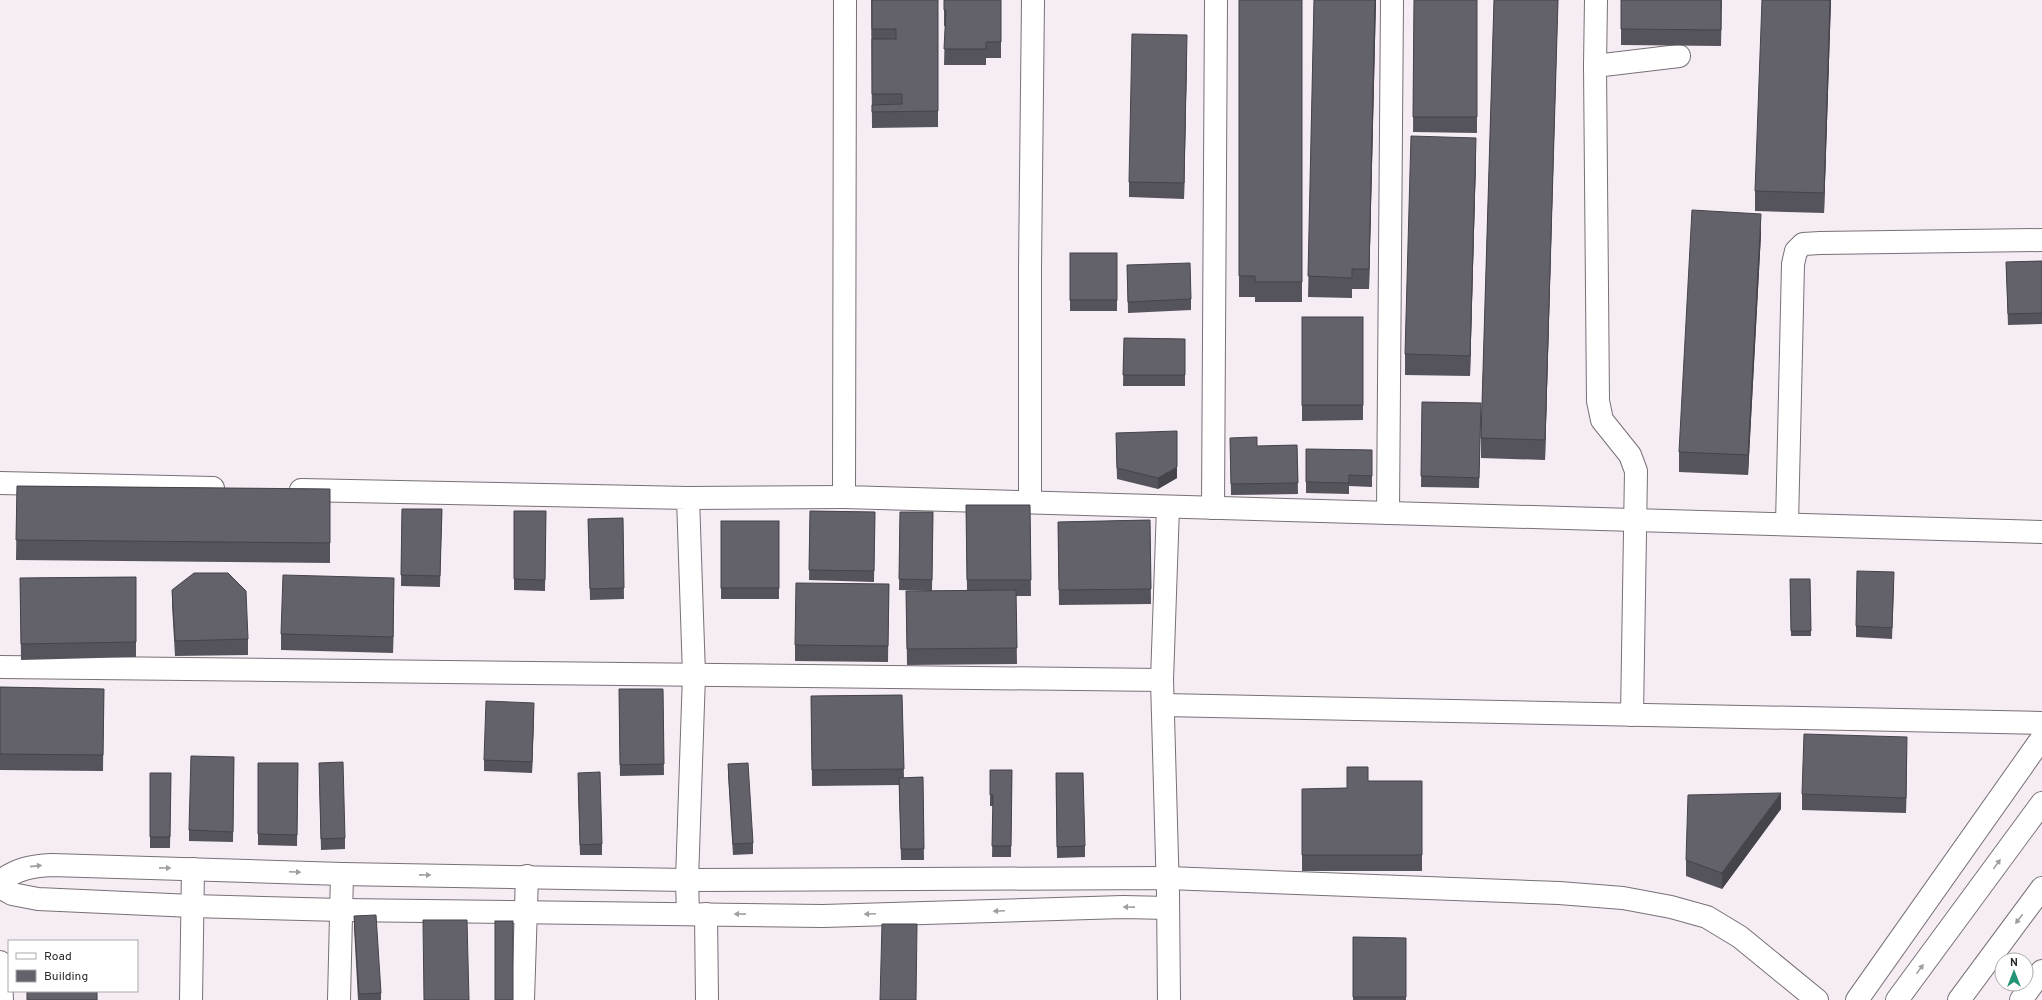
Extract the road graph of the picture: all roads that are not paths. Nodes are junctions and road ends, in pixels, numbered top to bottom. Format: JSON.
{"nodes":[{"id":1,"x":846,"y":0,"type":"edge"},
{"id":2,"x":1033,"y":0,"type":"edge"},
{"id":3,"x":1216,"y":0,"type":"edge"},
{"id":4,"x":1392,"y":0,"type":"edge"},
{"id":5,"x":1596,"y":0,"type":"edge"},
{"id":6,"x":1679,"y":56,"type":"dead end"},
{"id":7,"x":1595,"y":66,"type":"junction"},
{"id":8,"x":2042,"y":240,"type":"edge"},
{"id":9,"x":0,"y":483,"type":"edge"},
{"id":10,"x":230,"y":488,"type":"edge"},
{"id":11,"x":285,"y":490,"type":"edge"},
{"id":12,"x":844,"y":497,"type":"junction"},
{"id":13,"x":688,"y":498,"type":"junction"},
{"id":14,"x":1030,"y":502,"type":"junction"},
{"id":15,"x":1168,"y":507,"type":"junction"},
{"id":16,"x":1213,"y":508,"type":"junction"},
{"id":17,"x":1388,"y":513,"type":"junction"},
{"id":18,"x":1636,"y":520,"type":"junction"},
{"id":19,"x":1787,"y":524,"type":"junction"},
{"id":20,"x":2042,"y":532,"type":"edge"},
{"id":21,"x":0,"y":667,"type":"edge"},
{"id":22,"x":694,"y":675,"type":"junction"},
{"id":23,"x":1162,"y":680,"type":"junction"},
{"id":24,"x":1163,"y":705,"type":"junction"},
{"id":25,"x":1632,"y":715,"type":"junction"},
{"id":26,"x":2042,"y":723,"type":"edge"},
{"id":27,"x":2042,"y":738,"type":"edge"},
{"id":28,"x":2042,"y":803,"type":"edge"},
{"id":29,"x":193,"y":869,"type":"junction"},
{"id":30,"x":342,"y":874,"type":"junction"},
{"id":31,"x":527,"y":876,"type":"junction"},
{"id":32,"x":1168,"y":878,"type":"junction"},
{"id":33,"x":687,"y":880,"type":"junction"},
{"id":34,"x":0,"y":881,"type":"edge"},
{"id":35,"x":0,"y":887,"type":"edge"},
{"id":36,"x":2042,"y":888,"type":"edge"},
{"id":37,"x":192,"y":906,"type":"junction"},
{"id":38,"x":1168,"y":908,"type":"junction"},
{"id":39,"x":341,"y":910,"type":"junction"},
{"id":40,"x":525,"y":911,"type":"junction"},
{"id":41,"x":697,"y":914,"type":"junction"},
{"id":42,"x":0,"y":962,"type":"edge"},
{"id":43,"x":2042,"y":971,"type":"edge"},
{"id":44,"x":2,"y":1000,"type":"edge"},
{"id":45,"x":191,"y":1000,"type":"edge"},
{"id":46,"x":339,"y":1000,"type":"edge"},
{"id":47,"x":523,"y":1000,"type":"edge"},
{"id":48,"x":707,"y":1000,"type":"edge"},
{"id":49,"x":1169,"y":1000,"type":"edge"},
{"id":50,"x":1817,"y":1000,"type":"edge"},
{"id":51,"x":1857,"y":1000,"type":"edge"},
{"id":52,"x":1897,"y":1000,"type":"edge"},
{"id":53,"x":1959,"y":1000,"type":"edge"},
{"id":54,"x":2021,"y":1000,"type":"edge"}],
"edges":[{"from":1,"to":12,"type":"main road"},
{"from":2,"to":14,"type":"main road"},
{"from":3,"to":16,"type":"main road"},
{"from":4,"to":17,"type":"main road"},
{"from":5,"to":7,"type":"main road"},
{"from":6,"to":7,"type":"main road"},
{"from":7,"to":18,"type":"main road"},
{"from":8,"to":19,"type":"main road"},
{"from":9,"to":10,"type":"main road"},
{"from":11,"to":13,"type":"main road"},
{"from":12,"to":13,"type":"main road"},
{"from":12,"to":14,"type":"main road"},
{"from":13,"to":22,"type":"main road"},
{"from":14,"to":15,"type":"main road"},
{"from":15,"to":16,"type":"main road"},
{"from":15,"to":23,"type":"main road"},
{"from":16,"to":17,"type":"main road"},
{"from":17,"to":18,"type":"main road"},
{"from":18,"to":19,"type":"main road"},
{"from":18,"to":25,"type":"main road"},
{"from":19,"to":20,"type":"main road"},
{"from":21,"to":22,"type":"main road"},
{"from":22,"to":23,"type":"main road"},
{"from":22,"to":33,"type":"main road"},
{"from":23,"to":24,"type":"main road"},
{"from":24,"to":25,"type":"main road"},
{"from":24,"to":32,"type":"main road"},
{"from":25,"to":26,"type":"main road"},
{"from":27,"to":51,"type":"main road"},
{"from":52,"to":28,"type":"main road","one_way":true},
{"from":29,"to":30,"type":"main road","one_way":true},
{"from":34,"to":29,"type":"main road","one_way":true},
{"from":29,"to":37,"type":"main road"},
{"from":30,"to":31,"type":"main road","one_way":true},
{"from":30,"to":39,"type":"main road"},
{"from":31,"to":33,"type":"main road"},
{"from":31,"to":40,"type":"main road"},
{"from":32,"to":33,"type":"main road"},
{"from":32,"to":38,"type":"main road"},
{"from":32,"to":50,"type":"main road"},
{"from":33,"to":41,"type":"main road"},
{"from":35,"to":37,"type":"main road"},
{"from":36,"to":53,"type":"main road","one_way":true},
{"from":37,"to":39,"type":"main road"},
{"from":37,"to":45,"type":"main road"},
{"from":38,"to":41,"type":"main road","one_way":true},
{"from":38,"to":49,"type":"main road"},
{"from":39,"to":40,"type":"main road"},
{"from":39,"to":46,"type":"main road"},
{"from":40,"to":41,"type":"main road"},
{"from":40,"to":47,"type":"main road"},
{"from":41,"to":48,"type":"main road"},
{"from":42,"to":44,"type":"main road"},
{"from":43,"to":54,"type":"main road"}]}
